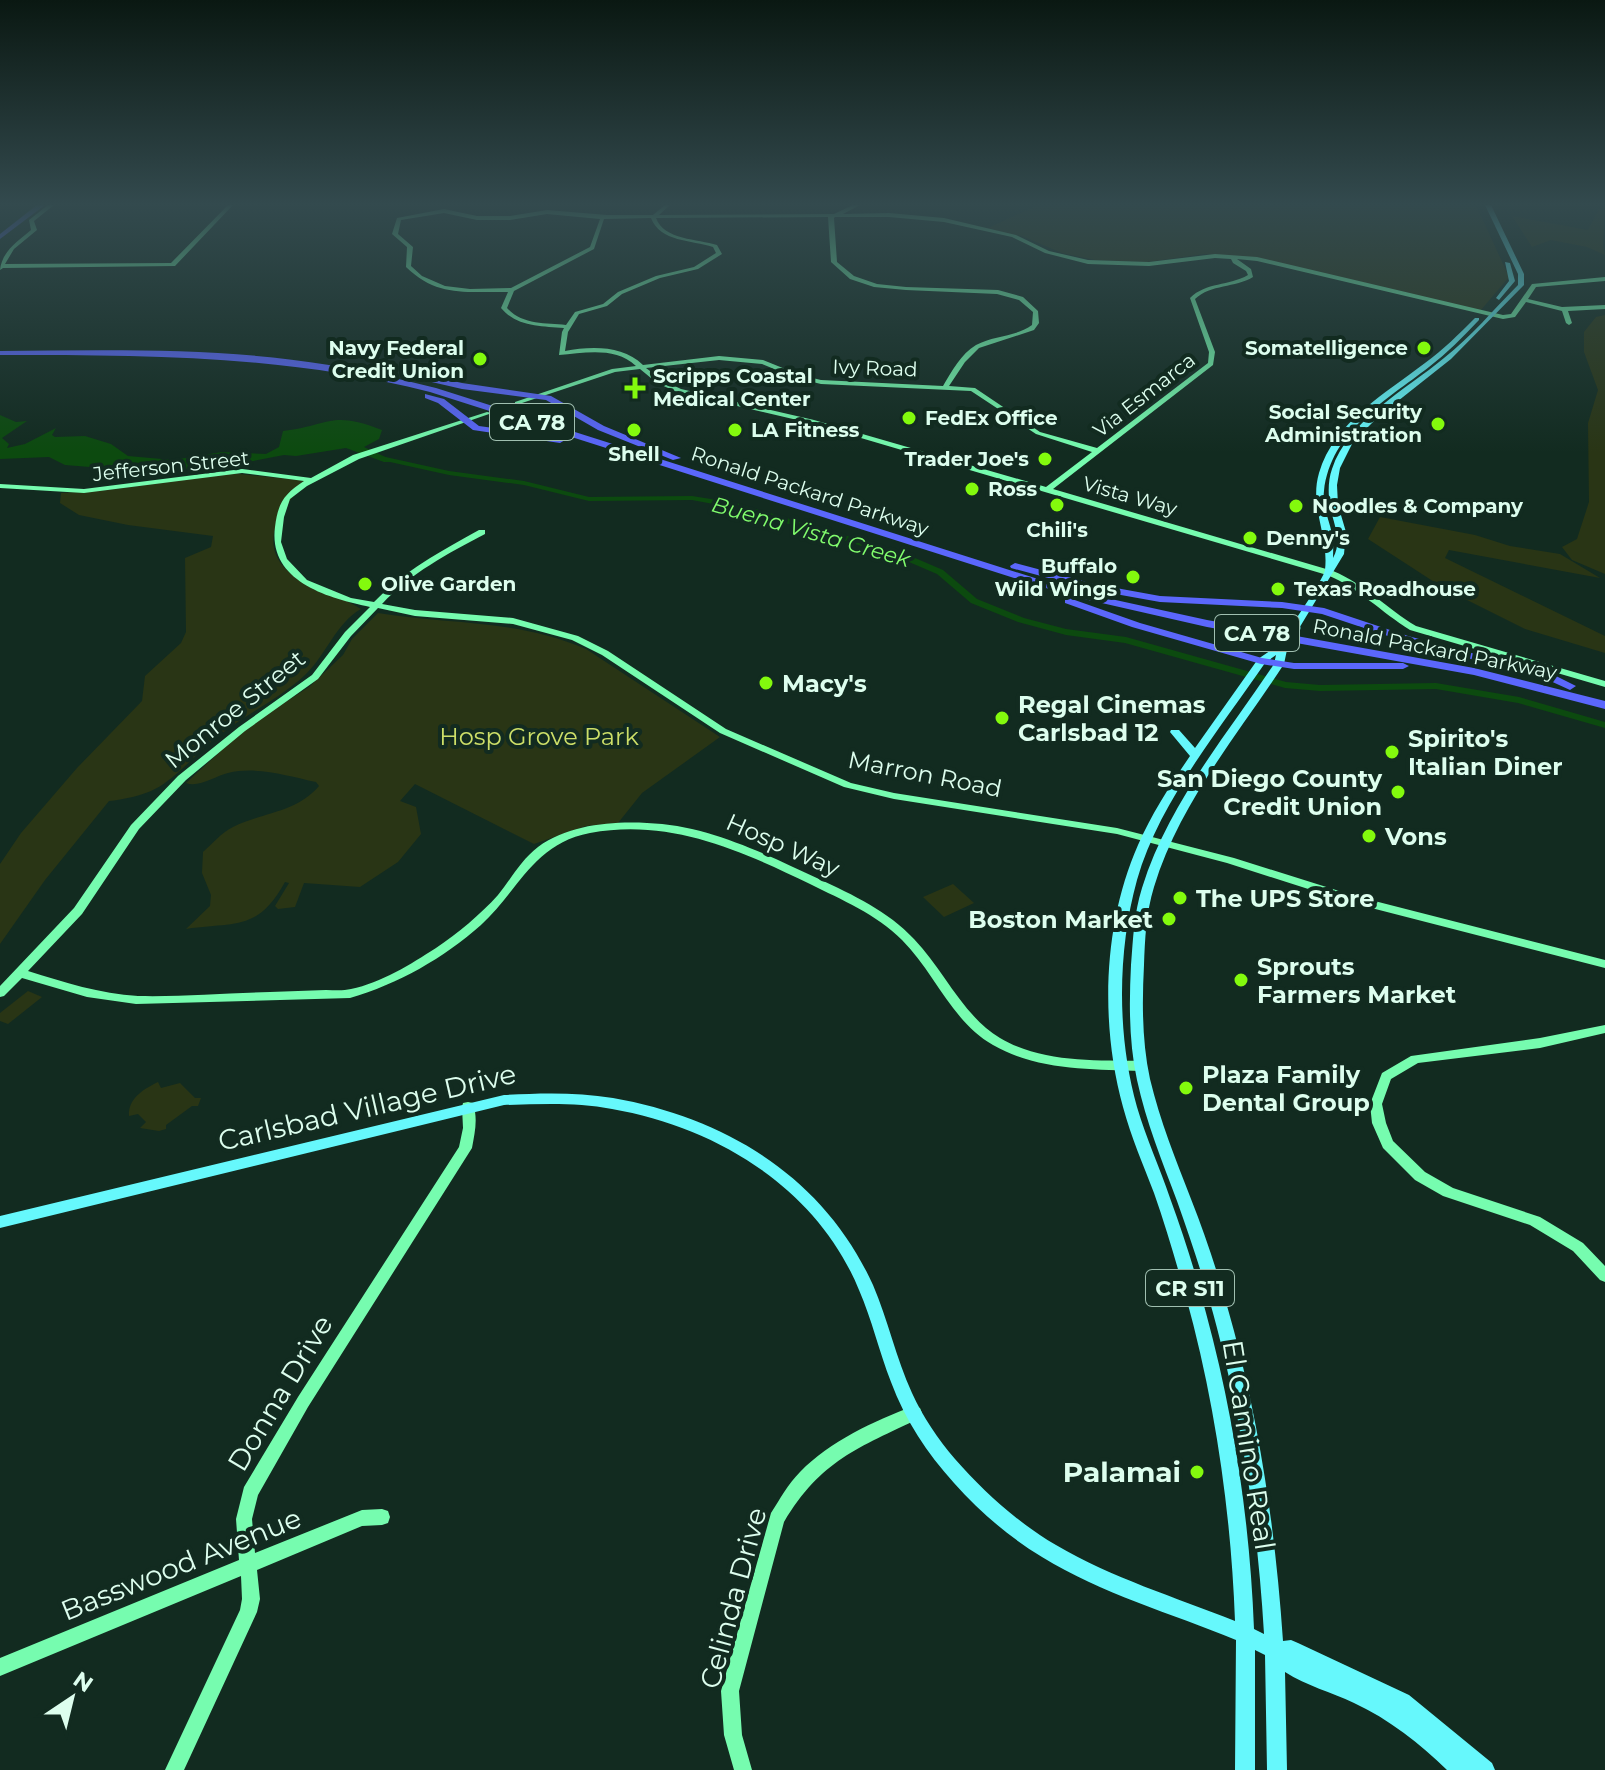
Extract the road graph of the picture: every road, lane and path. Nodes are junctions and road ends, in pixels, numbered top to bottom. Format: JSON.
{"nodes":[{"id":1,"x":448,"y":288,"type":"edge"},
{"id":2,"x":517,"y":288,"type":"edge"},
{"id":3,"x":633,"y":288,"type":"edge"},
{"id":4,"x":903,"y":288,"type":"edge"},
{"id":5,"x":1213,"y":288,"type":"edge"},
{"id":6,"x":1375,"y":288,"type":"edge"},
{"id":7,"x":1508,"y":288,"type":"edge"},
{"id":8,"x":1519,"y":288,"type":"edge"},
{"id":9,"x":1531,"y":288,"type":"edge"},
{"id":10,"x":512,"y":290,"type":"junction"},
{"id":11,"x":1526,"y":300,"type":"junction"},
{"id":12,"x":1605,"y":307,"type":"edge"},
{"id":13,"x":1563,"y":309,"type":"junction"},
{"id":14,"x":1488,"y":314,"type":"junction"},
{"id":15,"x":1569,"y":323,"type":"dead end"},
{"id":16,"x":569,"y":327,"type":"junction"},
{"id":17,"x":563,"y":346,"type":"junction"},
{"id":18,"x":1445,"y":349,"type":"junction"},
{"id":19,"x":0,"y":351,"type":"edge"},
{"id":20,"x":583,"y":351,"type":"junction"},
{"id":21,"x":561,"y":354,"type":"junction"},
{"id":22,"x":1441,"y":365,"type":"junction"},
{"id":23,"x":328,"y":366,"type":"junction"},
{"id":24,"x":360,"y":366,"type":"junction"},
{"id":25,"x":638,"y":366,"type":"junction"},
{"id":26,"x":945,"y":387,"type":"junction"},
{"id":27,"x":536,"y":396,"type":"junction"},
{"id":28,"x":548,"y":398,"type":"junction"},
{"id":29,"x":521,"y":405,"type":"junction"},
{"id":30,"x":469,"y":423,"type":"junction"},
{"id":31,"x":1098,"y":451,"type":"junction"},
{"id":32,"x":313,"y":481,"type":"junction"},
{"id":33,"x":731,"y":482,"type":"junction"},
{"id":34,"x":0,"y":486,"type":"edge"},
{"id":35,"x":1047,"y":490,"type":"junction"},
{"id":36,"x":482,"y":532,"type":"dead end"},
{"id":37,"x":942,"y":552,"type":"junction"},
{"id":38,"x":987,"y":559,"type":"junction"},
{"id":39,"x":1330,"y":573,"type":"junction"},
{"id":40,"x":373,"y":605,"type":"junction"},
{"id":41,"x":1309,"y":608,"type":"junction"},
{"id":42,"x":1283,"y":645,"type":"junction"},
{"id":43,"x":1259,"y":665,"type":"junction"},
{"id":44,"x":1276,"y":669,"type":"junction"},
{"id":45,"x":1605,"y":684,"type":"edge"},
{"id":46,"x":1574,"y":691,"type":"junction"},
{"id":47,"x":1605,"y":696,"type":"edge"},
{"id":48,"x":1605,"y":705,"type":"edge"},
{"id":49,"x":1175,"y":732,"type":"dead end"},
{"id":50,"x":1196,"y":756,"type":"junction"},
{"id":51,"x":1147,"y":838,"type":"junction"},
{"id":52,"x":1163,"y":842,"type":"junction"},
{"id":53,"x":1605,"y":964,"type":"edge"},
{"id":54,"x":20,"y":973,"type":"junction"},
{"id":55,"x":0,"y":993,"type":"edge"},
{"id":56,"x":1605,"y":1029,"type":"edge"},
{"id":57,"x":1122,"y":1065,"type":"junction"},
{"id":58,"x":1141,"y":1066,"type":"junction"},
{"id":59,"x":468,"y":1107,"type":"junction"},
{"id":60,"x":0,"y":1222,"type":"edge"},
{"id":61,"x":1605,"y":1276,"type":"edge"},
{"id":62,"x":914,"y":1413,"type":"junction"},
{"id":63,"x":382,"y":1517,"type":"dead end"},
{"id":64,"x":249,"y":1564,"type":"junction"},
{"id":65,"x":1246,"y":1637,"type":"junction"},
{"id":66,"x":1276,"y":1651,"type":"junction"},
{"id":67,"x":0,"y":1667,"type":"edge"},
{"id":68,"x":174,"y":1770,"type":"edge"},
{"id":69,"x":743,"y":1770,"type":"edge"},
{"id":70,"x":1245,"y":1770,"type":"edge"},
{"id":71,"x":1277,"y":1770,"type":"edge"},
{"id":72,"x":1461,"y":1770,"type":"edge"},
{"id":73,"x":1485,"y":1770,"type":"edge"}],
"edges":[{"from":1,"to":10,"type":"street"},
{"from":2,"to":10,"type":"street"},
{"from":3,"to":16,"type":"street"},
{"from":4,"to":26,"type":"street"},
{"from":5,"to":31,"type":"street","name":"Via Esmarca"},
{"from":6,"to":14,"type":"street"},
{"from":7,"to":14,"type":"main road"},
{"from":8,"to":14,"type":"main road"},
{"from":9,"to":11,"type":"street"},
{"from":10,"to":16,"type":"street"},
{"from":11,"to":13,"type":"street"},
{"from":11,"to":14,"type":"street"},
{"from":12,"to":13,"type":"street"},
{"from":13,"to":15,"type":"street"},
{"from":14,"to":18,"type":"main road"},
{"from":14,"to":22,"type":"main road"},
{"from":16,"to":17,"type":"street"},
{"from":17,"to":20,"type":"street"},
{"from":17,"to":21,"type":"street"},
{"from":18,"to":22,"type":"main road"},
{"from":18,"to":39,"type":"main road"},
{"from":19,"to":23,"type":"highway","name":"Ronald Packard Parkway","number":"CA 78"},
{"from":19,"to":24,"type":"highway","name":"Ronald Packard Parkway","number":"CA 78"},
{"from":20,"to":21,"type":"street","name":"Vista Way"},
{"from":20,"to":25,"type":"street","name":"Vista Way"},
{"from":21,"to":25,"type":"street","name":"Vista Way"},
{"from":22,"to":39,"type":"main road"},
{"from":23,"to":30,"type":"highway"},
{"from":23,"to":33,"type":"highway","name":"Ronald Packard Parkway","number":"CA 78"},
{"from":24,"to":27,"type":"highway"},
{"from":24,"to":33,"type":"highway","name":"Ronald Packard Parkway","number":"CA 78"},
{"from":25,"to":26,"type":"street","name":"Ivy Road"},
{"from":25,"to":27,"type":"street"},
{"from":25,"to":28,"type":"street"},
{"from":25,"to":35,"type":"street","name":"Vista Way"},
{"from":26,"to":31,"type":"street","name":"Ivy Road"},
{"from":27,"to":28,"type":"highway"},
{"from":27,"to":29,"type":"street"},
{"from":28,"to":29,"type":"street"},
{"from":28,"to":33,"type":"highway"},
{"from":29,"to":30,"type":"street","bridge":true},
{"from":30,"to":32,"type":"street"},
{"from":30,"to":33,"type":"highway"},
{"from":31,"to":35,"type":"street","name":"Via Esmarca"},
{"from":32,"to":34,"type":"street","name":"Jefferson Street"},
{"from":32,"to":40,"type":"street","name":"Marron Road"},
{"from":33,"to":37,"type":"highway","name":"Ronald Packard Parkway","number":"CA 78"},
{"from":33,"to":38,"type":"highway","name":"Ronald Packard Parkway","number":"CA 78"},
{"from":35,"to":39,"type":"street","name":"Vista Way"},
{"from":36,"to":40,"type":"street","name":"Monroe Street"},
{"from":37,"to":43,"type":"highway"},
{"from":37,"to":46,"type":"highway","name":"Ronald Packard Parkway","number":"CA 78"},
{"from":38,"to":41,"type":"highway"},
{"from":38,"to":46,"type":"highway","name":"Ronald Packard Parkway","number":"CA 78"},
{"from":39,"to":41,"type":"main road"},
{"from":39,"to":45,"type":"street","name":"Vista Way"},
{"from":40,"to":51,"type":"street","name":"Marron Road"},
{"from":40,"to":54,"type":"street","name":"Monroe Street"},
{"from":41,"to":42,"type":"main road","number":"CR S11","bridge":true},
{"from":41,"to":46,"type":"highway"},
{"from":42,"to":43,"type":"main road","name":"El Camino Real","number":"CR S11"},
{"from":42,"to":44,"type":"main road","name":"El Camino Real","number":"CR S11"},
{"from":43,"to":44,"type":"highway"},
{"from":43,"to":50,"type":"main road","name":"El Camino Real","number":"CR S11"},
{"from":44,"to":46,"type":"highway"},
{"from":44,"to":52,"type":"main road","name":"El Camino Real","number":"CR S11"},
{"from":46,"to":47,"type":"highway","name":"Ronald Packard Parkway","number":"CA 78"},
{"from":46,"to":48,"type":"highway","name":"Ronald Packard Parkway","number":"CA 78"},
{"from":49,"to":50,"type":"main road"},
{"from":50,"to":51,"type":"main road","name":"El Camino Real","number":"CR S11"},
{"from":51,"to":52,"type":"street","name":"Marron Road"},
{"from":51,"to":57,"type":"main road","name":"El Camino Real","number":"CR S11"},
{"from":52,"to":53,"type":"street","name":"Marron Road"},
{"from":52,"to":58,"type":"main road","name":"El Camino Real","number":"CR S11"},
{"from":54,"to":55,"type":"street","name":"Monroe Street"},
{"from":54,"to":57,"type":"street","name":"Hosp Way"},
{"from":56,"to":61,"type":"street"},
{"from":57,"to":58,"type":"street","name":"Hosp Way"},
{"from":57,"to":65,"type":"main road","name":"El Camino Real","number":"CR S11"},
{"from":58,"to":66,"type":"main road","name":"El Camino Real","number":"CR S11"},
{"from":59,"to":60,"type":"main road","name":"Carlsbad Village Drive"},
{"from":59,"to":62,"type":"main road","name":"Carlsbad Village Drive"},
{"from":59,"to":64,"type":"street","name":"Donna Drive"},
{"from":62,"to":65,"type":"main road","name":"Carlsbad Village Drive"},
{"from":62,"to":69,"type":"street","name":"Celinda Drive"},
{"from":63,"to":64,"type":"street","name":"Basswood Avenue"},
{"from":64,"to":67,"type":"street","name":"Basswood Avenue"},
{"from":64,"to":68,"type":"street","name":"Donna Drive"},
{"from":65,"to":66,"type":"main road","name":"Carlsbad Village Drive"},
{"from":65,"to":70,"type":"main road","name":"El Camino Real","number":"CR S11"},
{"from":66,"to":71,"type":"main road","name":"El Camino Real","number":"CR S11"},
{"from":66,"to":72,"type":"main road","name":"Carlsbad Village Drive"},
{"from":66,"to":73,"type":"main road","name":"Carlsbad Village Drive"}]}
